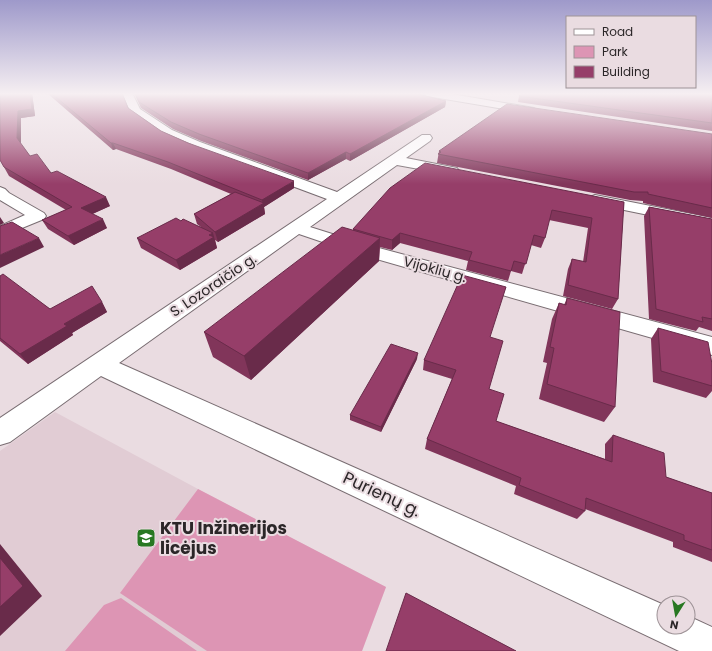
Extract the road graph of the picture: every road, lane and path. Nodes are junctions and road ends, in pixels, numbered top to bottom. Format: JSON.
{"nodes":[{"id":1,"x":154,"y":123,"type":"edge"},
{"id":2,"x":426,"y":138,"type":"dead end"},
{"id":3,"x":394,"y":160,"type":"junction"},
{"id":4,"x":464,"y":174,"type":"edge"},
{"id":5,"x":0,"y":192,"type":"edge"},
{"id":6,"x":580,"y":197,"type":"edge"},
{"id":7,"x":340,"y":198,"type":"junction"},
{"id":8,"x":712,"y":223,"type":"edge"},
{"id":9,"x":297,"y":228,"type":"junction"},
{"id":10,"x":0,"y":232,"type":"edge"},
{"id":11,"x":712,"y":346,"type":"edge"},
{"id":12,"x":99,"y":365,"type":"junction"},
{"id":13,"x":0,"y":433,"type":"edge"},
{"id":14,"x":656,"y":620,"type":"edge"},
{"id":15,"x":687,"y":635,"type":"edge"},
{"id":16,"x":712,"y":647,"type":"edge"}],
"edges":[{"from":1,"to":7,"type":"street"},
{"from":2,"to":3,"type":"street","name":"S. Lozoraičio g."},
{"from":3,"to":4,"type":"street"},
{"from":3,"to":7,"type":"street","name":"S. Lozoraičio g."},
{"from":5,"to":10,"type":"street"},
{"from":6,"to":8,"type":"street"},
{"from":7,"to":9,"type":"street","name":"S. Lozoraičio g."},
{"from":9,"to":11,"type":"street","name":"Vijoklių g."},
{"from":9,"to":12,"type":"street","name":"S. Lozoraičio g."},
{"from":12,"to":13,"type":"street","name":"S. Lozoraičio g."},
{"from":12,"to":14,"type":"street","name":"Purienų g."},
{"from":15,"to":16,"type":"street"}]}
